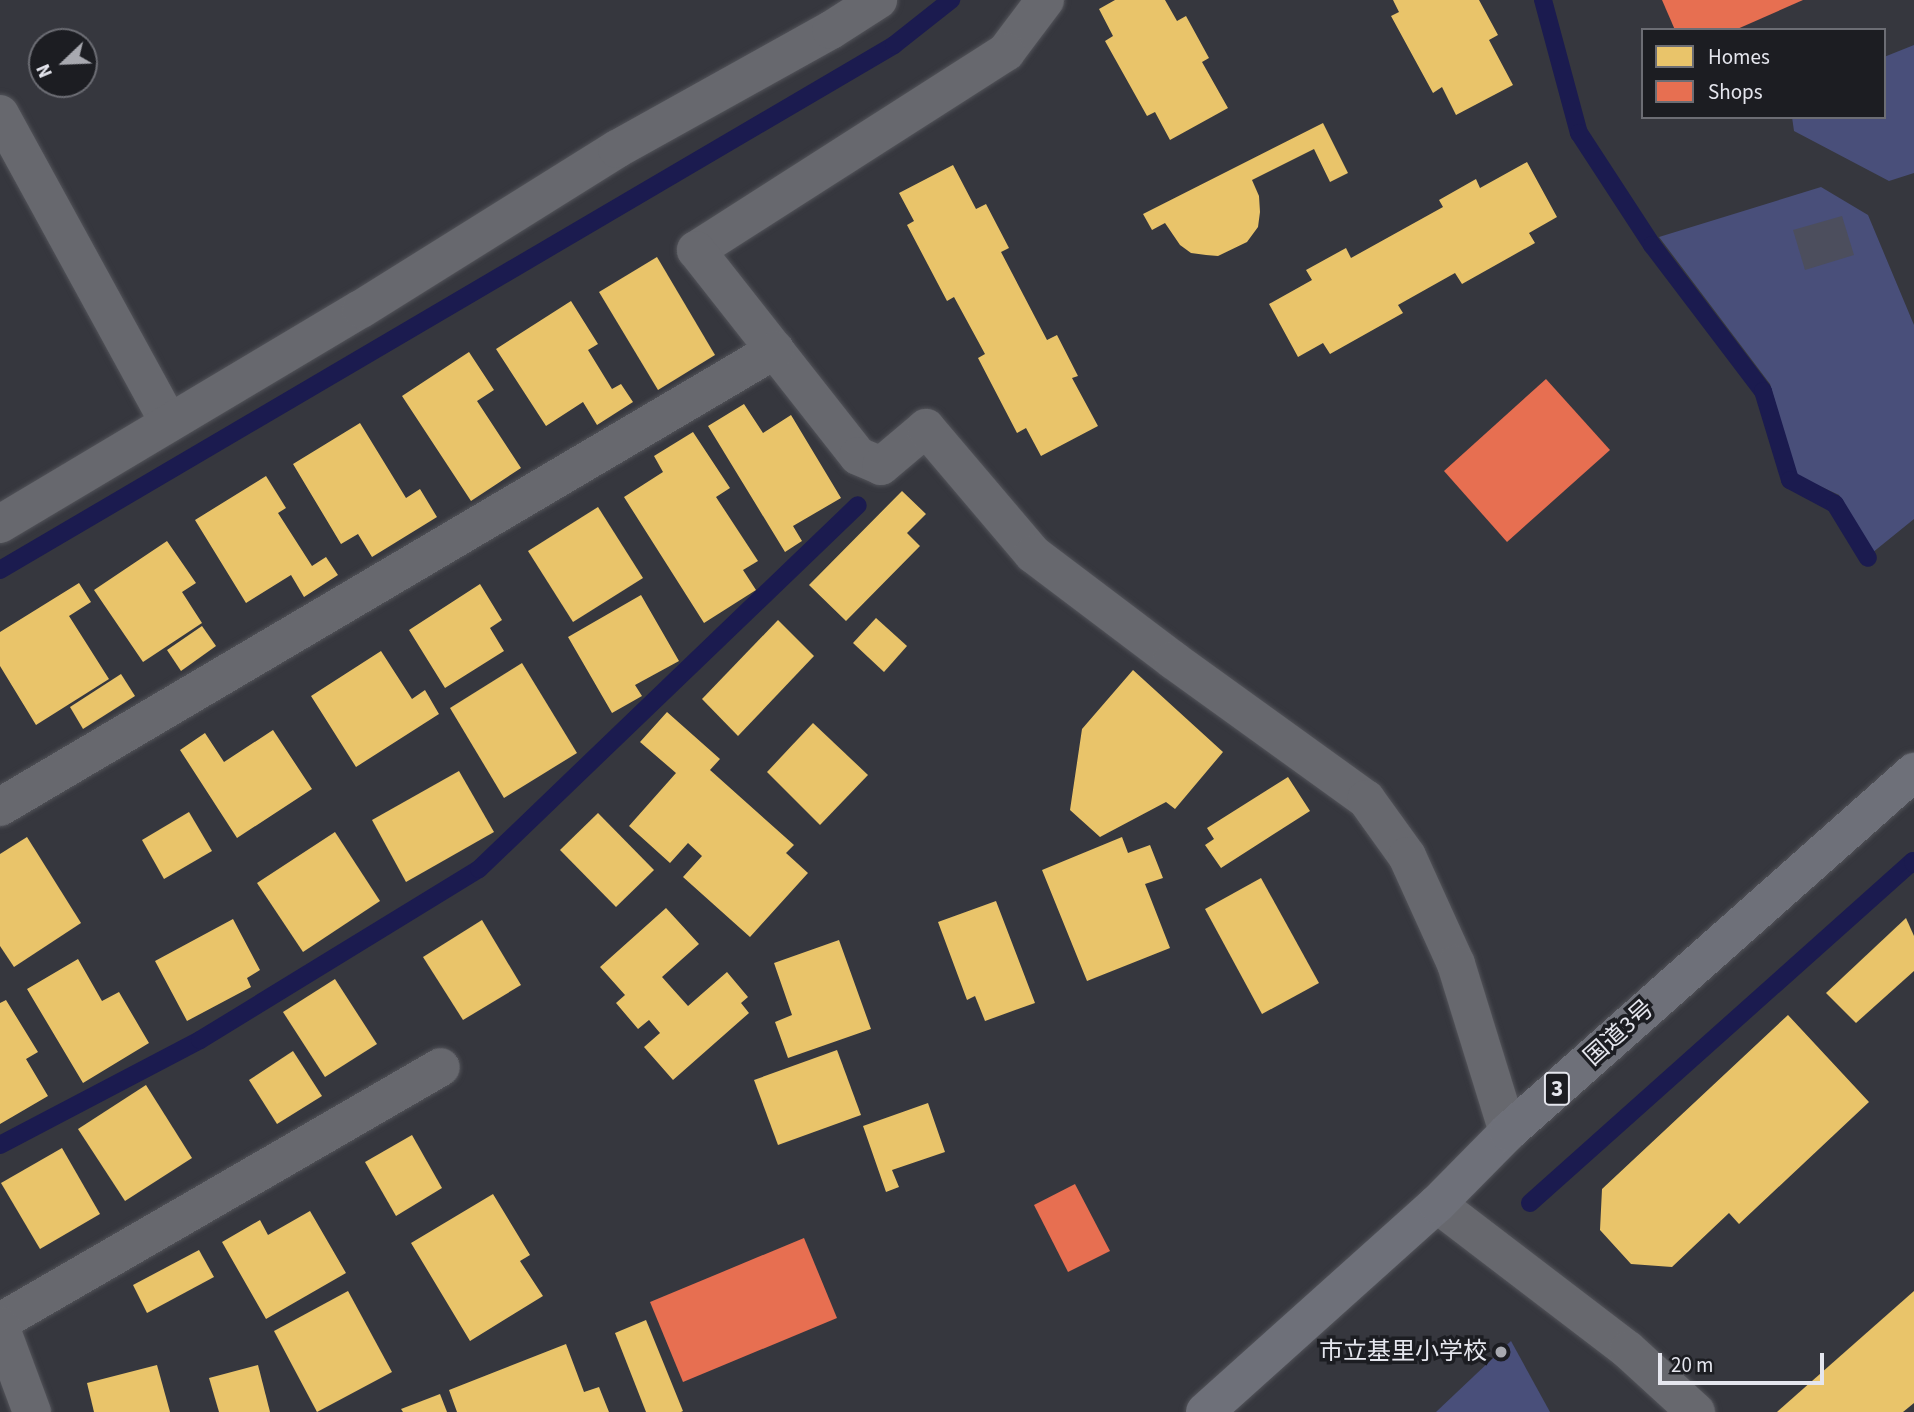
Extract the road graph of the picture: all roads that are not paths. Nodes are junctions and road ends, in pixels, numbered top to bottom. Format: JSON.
{"nodes":[{"id":1,"x":878,"y":0,"type":"edge"},
{"id":2,"x":1045,"y":0,"type":"edge"},
{"id":3,"x":0,"y":114,"type":"edge"},
{"id":4,"x":775,"y":350,"type":"junction"},
{"id":5,"x":169,"y":424,"type":"junction"},
{"id":6,"x":0,"y":524,"type":"edge"},
{"id":7,"x":1914,"y":772,"type":"edge"},
{"id":8,"x":0,"y":807,"type":"edge"},
{"id":9,"x":441,"y":1067,"type":"dead end"},
{"id":10,"x":1508,"y":1132,"type":"junction"},
{"id":11,"x":1437,"y":1204,"type":"junction"},
{"id":12,"x":0,"y":1324,"type":"edge"},
{"id":13,"x":32,"y":1412,"type":"edge"},
{"id":14,"x":1205,"y":1412,"type":"edge"},
{"id":15,"x":1696,"y":1412,"type":"edge"}],
"edges":[{"from":1,"to":5,"type":"street"},
{"from":2,"to":4,"type":"street"},
{"from":3,"to":5,"type":"street"},
{"from":4,"to":8,"type":"street"},
{"from":4,"to":10,"type":"street"},
{"from":5,"to":6,"type":"street"},
{"from":7,"to":10,"type":"highway","name":"国道3号","number":"3"},
{"from":9,"to":12,"type":"street"},
{"from":10,"to":11,"type":"highway","name":"国道3号","number":"3"},
{"from":11,"to":14,"type":"highway","name":"国道3号","number":"3"},
{"from":11,"to":15,"type":"street"},
{"from":12,"to":13,"type":"street"}]}
